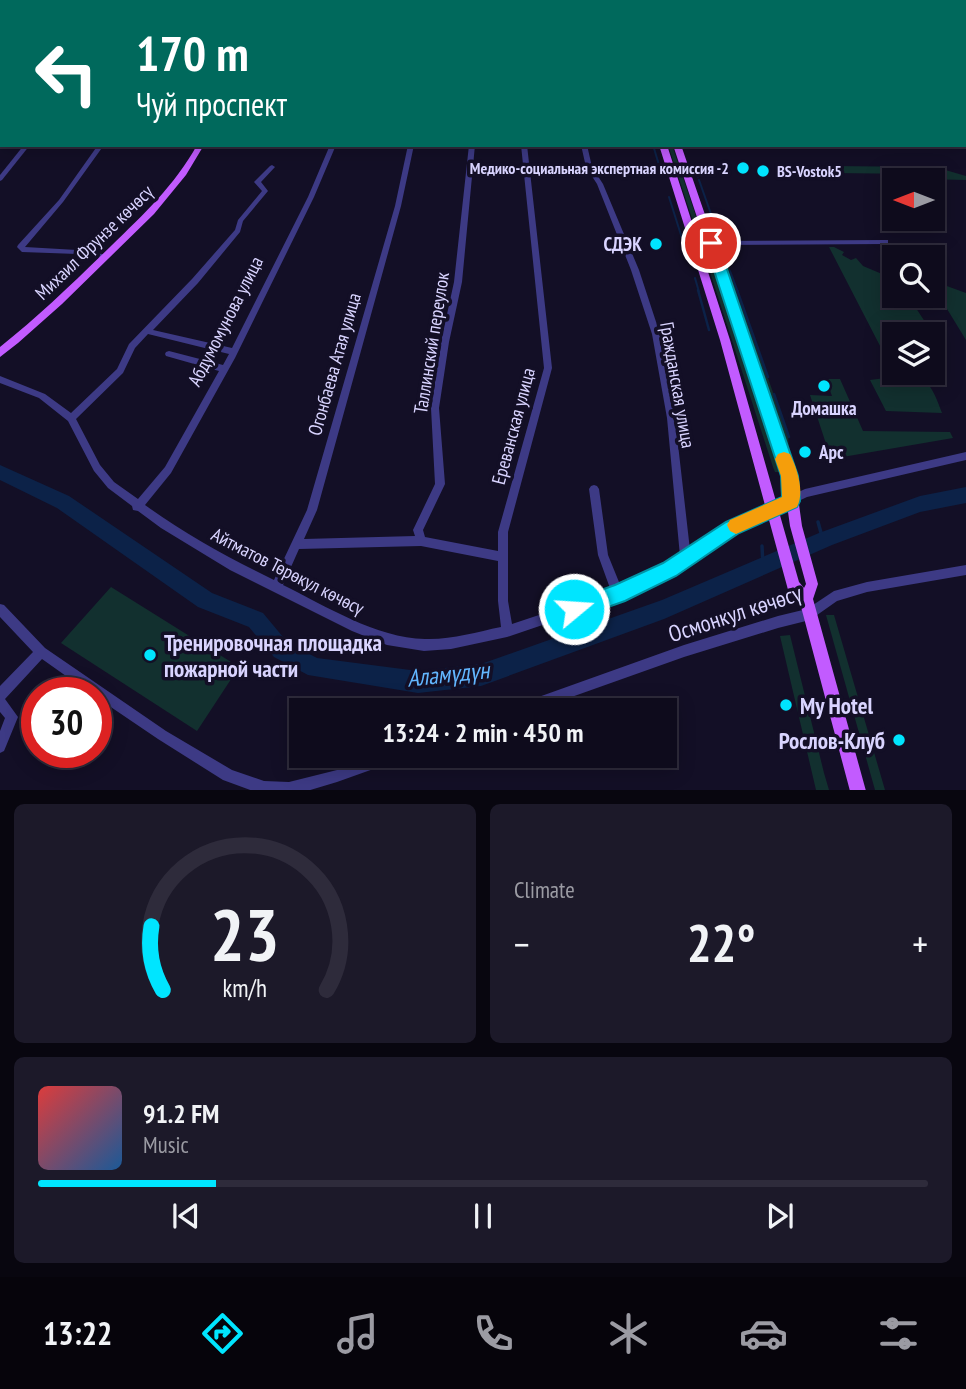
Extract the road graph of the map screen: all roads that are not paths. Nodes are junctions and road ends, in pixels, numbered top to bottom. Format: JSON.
{"nodes":[{"id":1,"x":25,"y":147,"type":"edge"},
{"id":2,"x":101,"y":147,"type":"edge"},
{"id":3,"x":200,"y":147,"type":"edge"},
{"id":4,"x":332,"y":147,"type":"edge"},
{"id":5,"x":411,"y":147,"type":"edge"},
{"id":6,"x":472,"y":147,"type":"edge"},
{"id":7,"x":524,"y":147,"type":"edge"},
{"id":8,"x":584,"y":147,"type":"edge"},
{"id":9,"x":664,"y":147,"type":"edge"},
{"id":10,"x":678,"y":147,"type":"edge"},
{"id":11,"x":272,"y":167,"type":"dead end"},
{"id":12,"x":0,"y":179,"type":"edge"},
{"id":13,"x":885,"y":242,"type":"dead end"},
{"id":14,"x":711,"y":243,"type":"junction"},
{"id":15,"x":105,"y":257,"type":"junction"},
{"id":16,"x":146,"y":331,"type":"junction"},
{"id":17,"x":233,"y":352,"type":"junction"},
{"id":18,"x":0,"y":353,"type":"edge"},
{"id":19,"x":169,"y":354,"type":"dead end"},
{"id":20,"x":224,"y":369,"type":"junction"},
{"id":21,"x":0,"y":379,"type":"edge"},
{"id":22,"x":71,"y":418,"type":"junction"},
{"id":23,"x":966,"y":456,"type":"edge"},
{"id":24,"x":594,"y":489,"type":"dead end"},
{"id":25,"x":791,"y":501,"type":"junction"},
{"id":26,"x":137,"y":506,"type":"junction"},
{"id":27,"x":773,"y":509,"type":"junction"},
{"id":28,"x":421,"y":541,"type":"junction"},
{"id":29,"x":297,"y":544,"type":"junction"},
{"id":30,"x":502,"y":557,"type":"junction"},
{"id":31,"x":686,"y":559,"type":"junction"},
{"id":32,"x":966,"y":570,"type":"edge"},
{"id":33,"x":276,"y":587,"type":"junction"},
{"id":34,"x":618,"y":594,"type":"junction"},
{"id":35,"x":806,"y":599,"type":"junction"},
{"id":36,"x":0,"y":609,"type":"edge"},
{"id":37,"x":810,"y":614,"type":"junction"},
{"id":38,"x":507,"y":631,"type":"junction"},
{"id":39,"x":41,"y":652,"type":"junction"},
{"id":40,"x":0,"y":695,"type":"edge"},
{"id":41,"x":553,"y":698,"type":"edge"},
{"id":42,"x":0,"y":702,"type":"edge"},
{"id":43,"x":0,"y":747,"type":"edge"},
{"id":44,"x":359,"y":768,"type":"edge"},
{"id":45,"x":289,"y":790,"type":"edge"},
{"id":46,"x":858,"y":790,"type":"edge"}],
"edges":[{"from":1,"to":12,"type":"street"},
{"from":2,"to":15,"type":"street"},
{"from":3,"to":15,"type":"main road","name":"Михаил Фрунзе көчөсү"},
{"from":4,"to":17,"type":"street","name":"Абдумомунова улица"},
{"from":5,"to":29,"type":"street","name":"Огонбаева Атая улица"},
{"from":6,"to":28,"type":"street","name":"Таллинский переулок"},
{"from":7,"to":30,"type":"street","name":"Ереванская улица"},
{"from":8,"to":31,"type":"street","name":"Гражданская улица"},
{"from":9,"to":27,"type":"main road"},
{"from":10,"to":14,"type":"main road"},
{"from":11,"to":16,"type":"street"},
{"from":13,"to":14,"type":"street"},
{"from":14,"to":25,"type":"main road"},
{"from":15,"to":18,"type":"main road","name":"Михаил Фрунзе көчөсү"},
{"from":16,"to":17,"type":"street"},
{"from":16,"to":22,"type":"street"},
{"from":17,"to":20,"type":"street","name":"Абдумомунова улица"},
{"from":19,"to":20,"type":"street"},
{"from":20,"to":26,"type":"street","name":"Абдумомунова улица"},
{"from":21,"to":22,"type":"street","name":"Айтматов Төрөкул көчөсү"},
{"from":22,"to":26,"type":"street","name":"Айтматов Төрөкул көчөсү"},
{"from":23,"to":25,"type":"street","name":"Айтматов Төрөкул көчөсү"},
{"from":24,"to":34,"type":"street"},
{"from":25,"to":27,"type":"street","name":"Айтматов Төрөкул көчөсү"},
{"from":25,"to":35,"type":"main road"},
{"from":26,"to":33,"type":"street","name":"Айтматов Төрөкул көчөсү"},
{"from":27,"to":31,"type":"street","name":"Айтматов Төрөкул көчөсү"},
{"from":27,"to":35,"type":"main road"},
{"from":28,"to":29,"type":"street"},
{"from":28,"to":30,"type":"street"},
{"from":29,"to":33,"type":"street","name":"Огонбаева Атая улица"},
{"from":30,"to":38,"type":"street","name":"Ереванская улица"},
{"from":31,"to":34,"type":"street","name":"Айтматов Төрөкул көчөсү"},
{"from":32,"to":37,"type":"street","name":"Осмонкул көчөсү"},
{"from":33,"to":38,"type":"street","name":"Айтматов Төрөкул көчөсү"},
{"from":34,"to":38,"type":"street","name":"Айтматов Төрөкул көчөсү"},
{"from":35,"to":37,"type":"main road"},
{"from":36,"to":39,"type":"street"},
{"from":37,"to":41,"type":"street","name":"Осмонкул көчөсү"},
{"from":37,"to":46,"type":"main road"},
{"from":39,"to":40,"type":"street"},
{"from":39,"to":45,"type":"street"},
{"from":42,"to":43,"type":"street"},
{"from":44,"to":45,"type":"street"}]}
